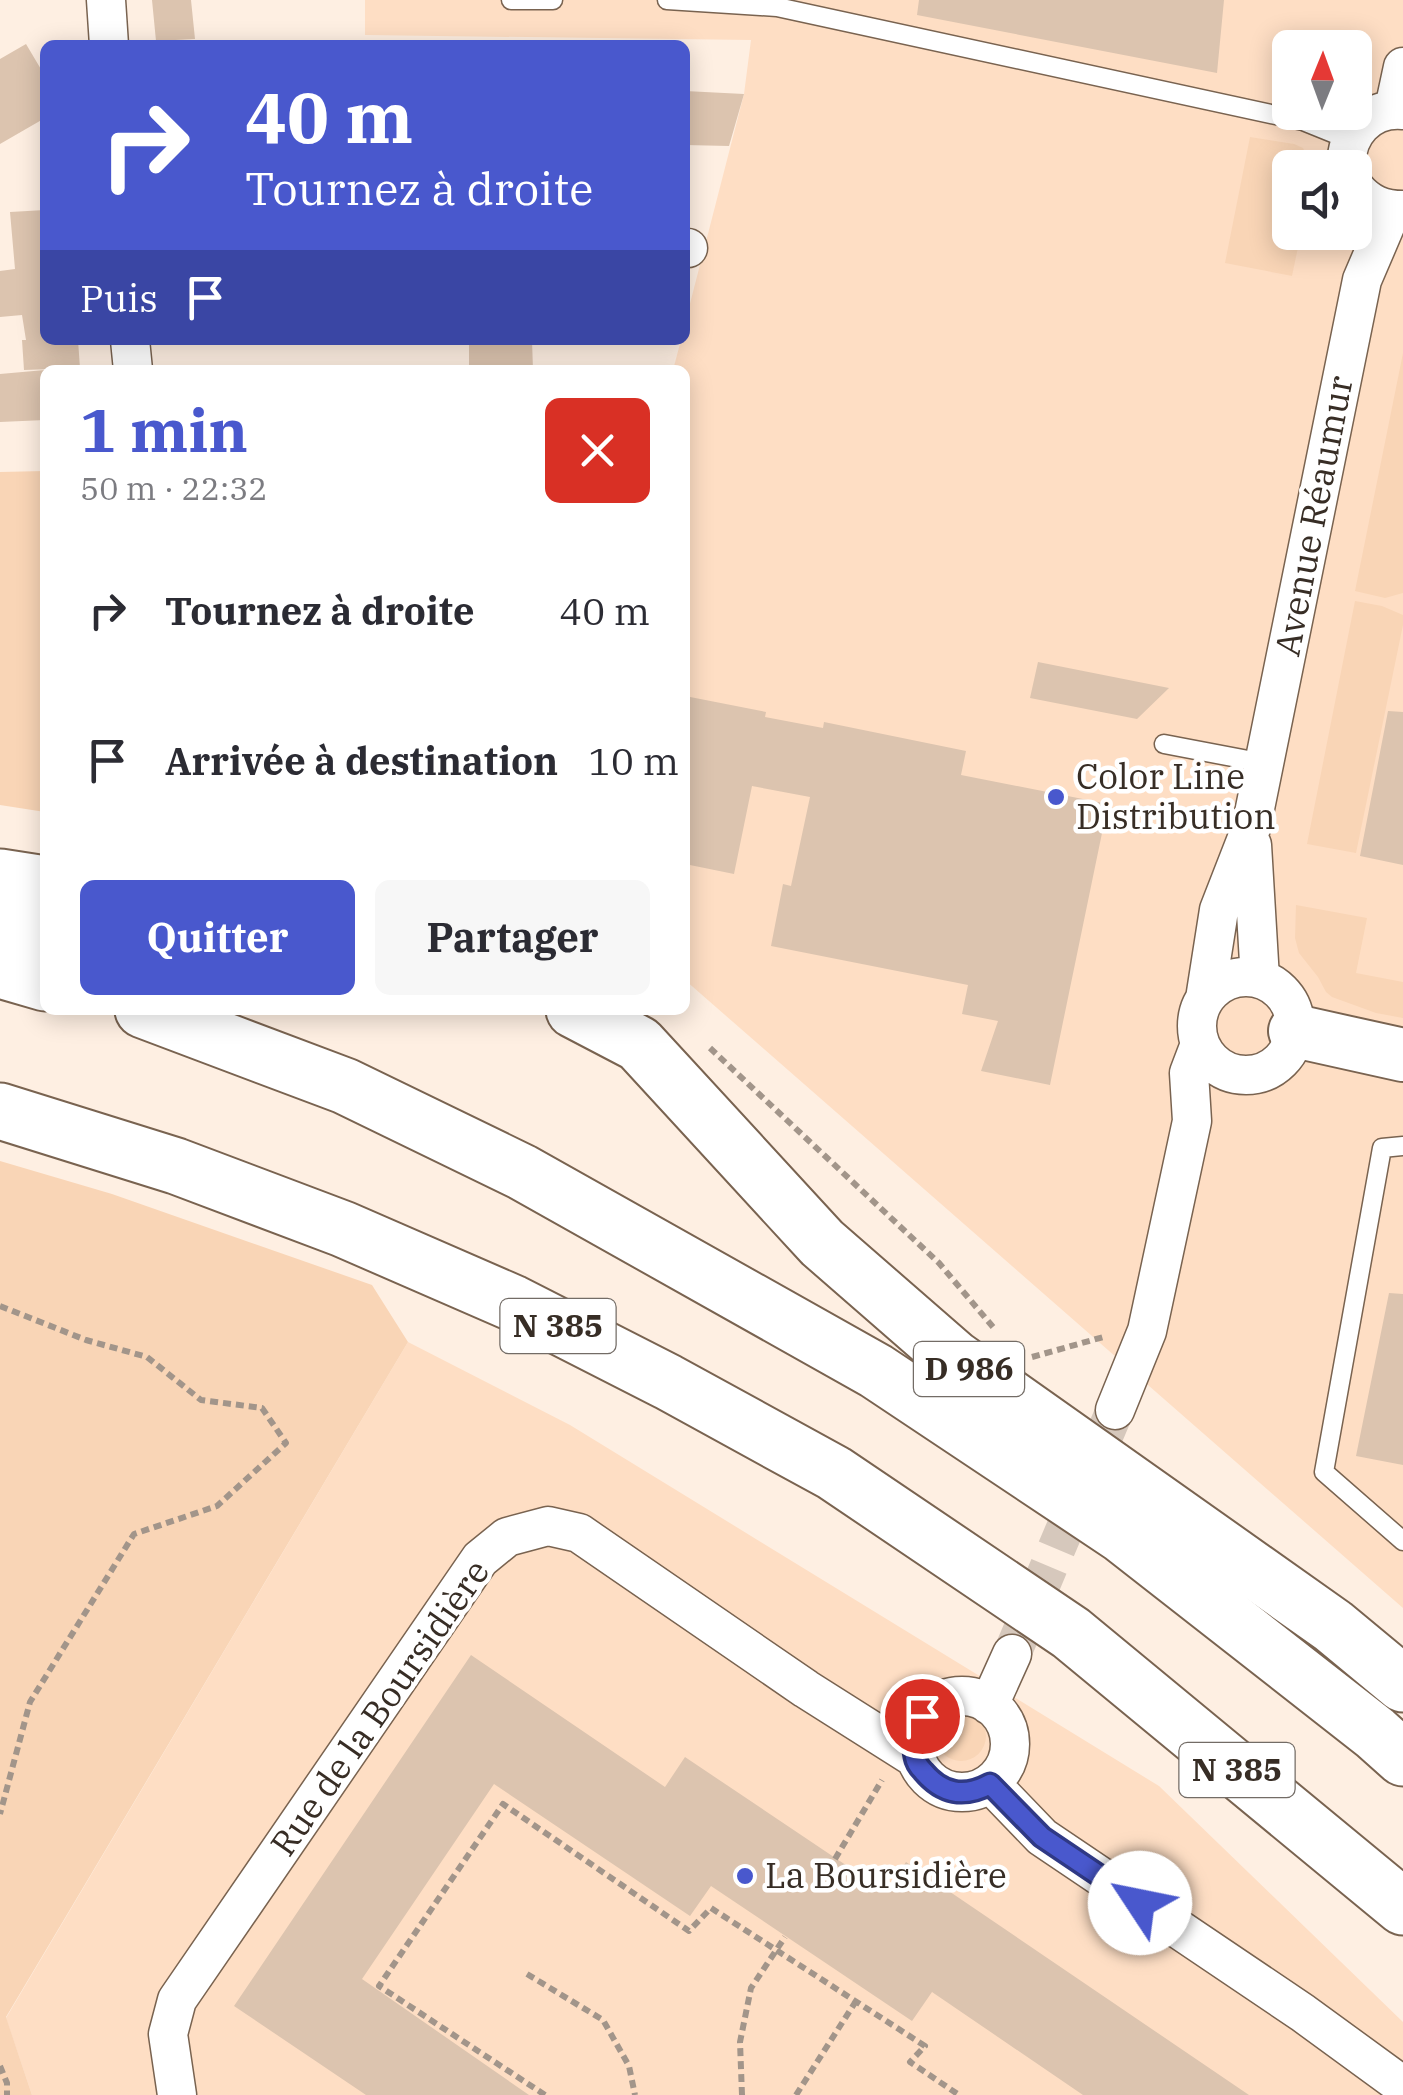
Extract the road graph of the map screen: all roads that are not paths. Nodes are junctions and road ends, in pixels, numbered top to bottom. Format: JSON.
{"nodes":[{"id":1,"x":106,"y":0,"type":"edge"},
{"id":2,"x":511,"y":0,"type":"edge"},
{"id":3,"x":553,"y":0,"type":"edge"},
{"id":4,"x":667,"y":0,"type":"edge"},
{"id":5,"x":109,"y":40,"type":"edge"},
{"id":6,"x":1403,"y":67,"type":"edge"},
{"id":7,"x":1399,"y":110,"type":"edge"},
{"id":8,"x":1343,"y":150,"type":"edge"},
{"id":9,"x":1349,"y":150,"type":"edge"},
{"id":10,"x":1372,"y":204,"type":"edge"},
{"id":11,"x":1398,"y":210,"type":"edge"},
{"id":12,"x":1164,"y":744,"type":"dead end"},
{"id":13,"x":1264,"y":763,"type":"junction"},
{"id":14,"x":1252,"y":828,"type":"junction"},
{"id":15,"x":0,"y":877,"type":"edge"},
{"id":16,"x":40,"y":883,"type":"edge"},
{"id":17,"x":0,"y":925,"type":"edge"},
{"id":18,"x":40,"y":937,"type":"edge"},
{"id":19,"x":0,"y":970,"type":"edge"},
{"id":20,"x":1260,"y":979,"type":"junction"},
{"id":21,"x":40,"y":981,"type":"edge"},
{"id":22,"x":1206,"y":999,"type":"junction"},
{"id":23,"x":156,"y":1015,"type":"edge"},
{"id":24,"x":584,"y":1015,"type":"edge"},
{"id":25,"x":1295,"y":1032,"type":"junction"},
{"id":26,"x":1200,"y":1044,"type":"junction"},
{"id":27,"x":1403,"y":1055,"type":"edge"},
{"id":28,"x":1236,"y":1074,"type":"junction"},
{"id":29,"x":0,"y":1111,"type":"edge"},
{"id":30,"x":1192,"y":1121,"type":"junction"},
{"id":31,"x":1403,"y":1146,"type":"edge"},
{"id":32,"x":1114,"y":1410,"type":"tunnel mouth"},
{"id":33,"x":1403,"y":1542,"type":"edge"},
{"id":34,"x":1012,"y":1654,"type":"tunnel mouth"},
{"id":35,"x":1403,"y":1684,"type":"edge"},
{"id":36,"x":990,"y":1705,"type":"junction"},
{"id":37,"x":908,"y":1754,"type":"junction"},
{"id":38,"x":1403,"y":1758,"type":"edge"},
{"id":39,"x":990,"y":1784,"type":"junction"},
{"id":40,"x":1403,"y":1908,"type":"edge"},
{"id":41,"x":1403,"y":2086,"type":"edge"},
{"id":42,"x":177,"y":2095,"type":"edge"}],
"edges":[{"from":1,"to":5,"type":"street"},
{"from":2,"to":3,"type":"lane"},
{"from":4,"to":8,"type":"lane"},
{"from":6,"to":7,"type":"street"},
{"from":7,"to":9,"type":"street"},
{"from":10,"to":11,"type":"street"},
{"from":11,"to":13,"type":"street","name":"Avenue Réaumur"},
{"from":12,"to":13,"type":"lane"},
{"from":13,"to":14,"type":"street","name":"Avenue Réaumur"},
{"from":14,"to":20,"type":"street","name":"Avenue Réaumur"},
{"from":14,"to":22,"type":"street","name":"Avenue Réaumur"},
{"from":15,"to":16,"type":"main road"},
{"from":17,"to":18,"type":"main road"},
{"from":19,"to":21,"type":"main road"},
{"from":20,"to":22,"type":"street"},
{"from":20,"to":25,"type":"street"},
{"from":22,"to":26,"type":"street"},
{"from":23,"to":38,"type":"main road"},
{"from":24,"to":35,"type":"main road","number":"D 986"},
{"from":25,"to":27,"type":"main road"},
{"from":25,"to":28,"type":"street"},
{"from":26,"to":28,"type":"street"},
{"from":26,"to":30,"type":"street"},
{"from":28,"to":30,"type":"street"},
{"from":29,"to":40,"type":"main road","number":"N 385"},
{"from":30,"to":32,"type":"street"},
{"from":31,"to":33,"type":"lane"},
{"from":34,"to":36,"type":"street"},
{"from":36,"to":37,"type":"street"},
{"from":36,"to":39,"type":"street"},
{"from":37,"to":39,"type":"street","name":"Rue de la Boursidière"},
{"from":37,"to":42,"type":"street","name":"Rue de la Boursidière"},
{"from":39,"to":41,"type":"street"}]}
